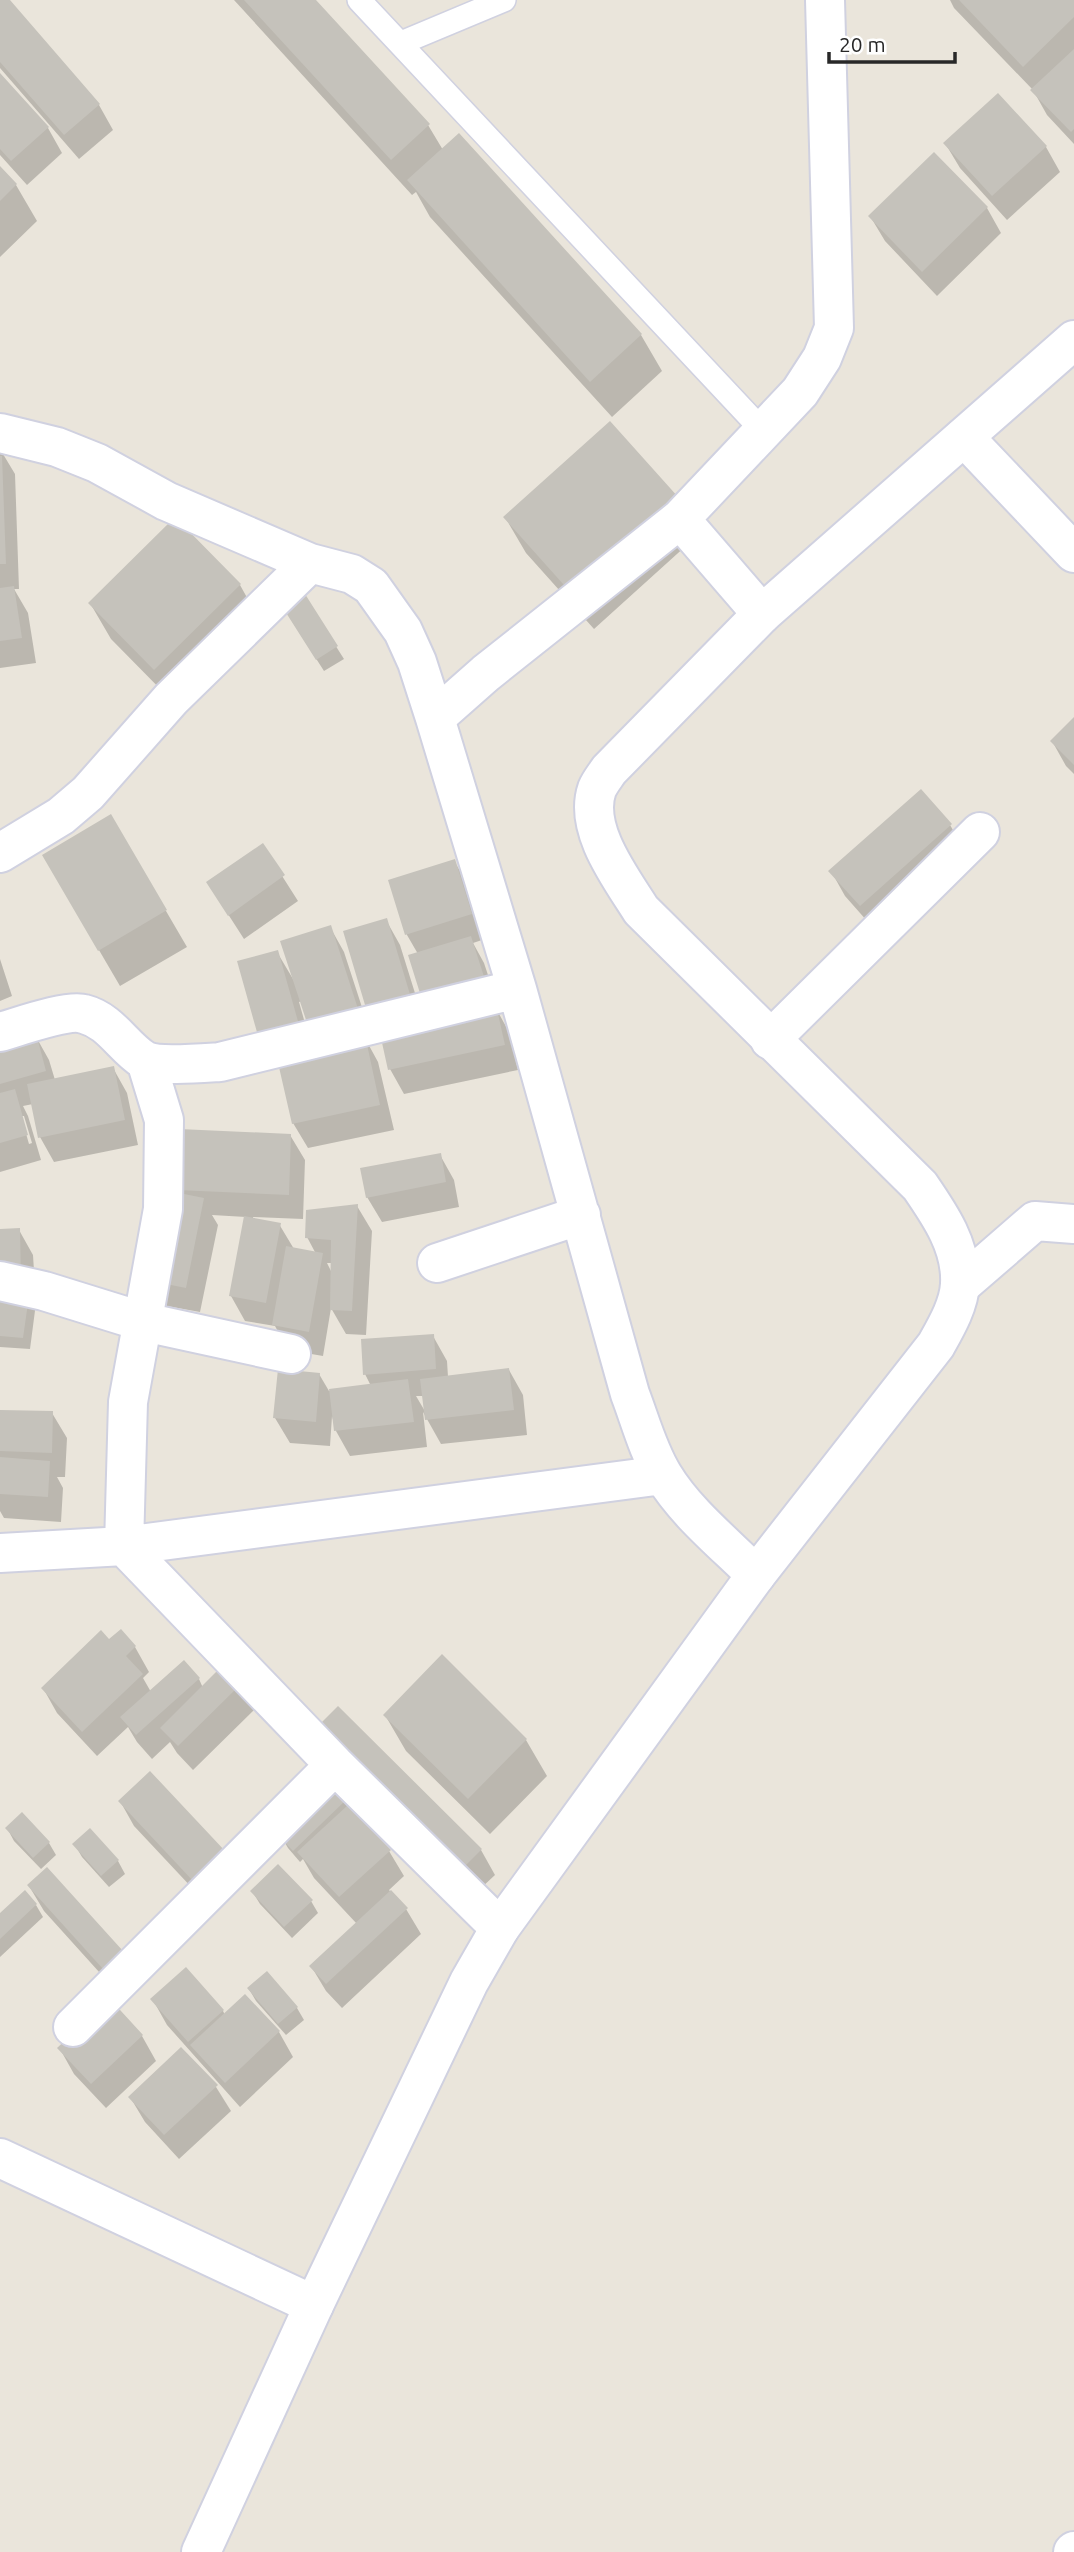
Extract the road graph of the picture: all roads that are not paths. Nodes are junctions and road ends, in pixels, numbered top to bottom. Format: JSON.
{"nodes":[{"id":1,"x":359,"y":0,"type":"edge"},
{"id":2,"x":504,"y":0,"type":"edge"},
{"id":3,"x":825,"y":0,"type":"edge"},
{"id":4,"x":401,"y":43,"type":"junction"},
{"id":5,"x":1074,"y":340,"type":"edge"},
{"id":6,"x":763,"y":431,"type":"junction"},
{"id":7,"x":0,"y":433,"type":"edge"},
{"id":8,"x":964,"y":437,"type":"junction"},
{"id":9,"x":680,"y":519,"type":"junction"},
{"id":10,"x":1074,"y":553,"type":"edge"},
{"id":11,"x":310,"y":563,"type":"junction"},
{"id":12,"x":762,"y":614,"type":"junction"},
{"id":13,"x":435,"y":718,"type":"junction"},
{"id":14,"x":980,"y":832,"type":"dead end"},
{"id":15,"x":0,"y":852,"type":"edge"},
{"id":16,"x":517,"y":989,"type":"junction"},
{"id":17,"x":0,"y":1032,"type":"edge"},
{"id":18,"x":770,"y":1040,"type":"junction"},
{"id":19,"x":146,"y":1061,"type":"junction"},
{"id":20,"x":581,"y":1215,"type":"junction"},
{"id":21,"x":1074,"y":1224,"type":"edge"},
{"id":22,"x":437,"y":1263,"type":"dead end"},
{"id":23,"x":0,"y":1281,"type":"edge"},
{"id":24,"x":960,"y":1286,"type":"junction"},
{"id":25,"x":144,"y":1322,"type":"junction"},
{"id":26,"x":291,"y":1354,"type":"dead end"},
{"id":27,"x":663,"y":1475,"type":"junction"},
{"id":28,"x":124,"y":1546,"type":"junction"},
{"id":29,"x":0,"y":1553,"type":"edge"},
{"id":30,"x":756,"y":1575,"type":"junction"},
{"id":31,"x":335,"y":1765,"type":"junction"},
{"id":32,"x":500,"y":1928,"type":"junction"},
{"id":33,"x":73,"y":2027,"type":"dead end"},
{"id":34,"x":0,"y":2158,"type":"edge"},
{"id":35,"x":314,"y":2305,"type":"junction"},
{"id":36,"x":201,"y":2552,"type":"edge"}],
"edges":[{"from":1,"to":4,"type":"lane"},
{"from":2,"to":4,"type":"lane"},
{"from":3,"to":6,"type":"street"},
{"from":4,"to":6,"type":"lane"},
{"from":5,"to":8,"type":"street"},
{"from":6,"to":9,"type":"street"},
{"from":7,"to":11,"type":"street"},
{"from":8,"to":10,"type":"street"},
{"from":8,"to":12,"type":"street"},
{"from":9,"to":12,"type":"street"},
{"from":9,"to":13,"type":"street"},
{"from":11,"to":13,"type":"street"},
{"from":11,"to":15,"type":"street"},
{"from":12,"to":18,"type":"street"},
{"from":13,"to":16,"type":"street"},
{"from":14,"to":18,"type":"street"},
{"from":16,"to":19,"type":"street"},
{"from":16,"to":20,"type":"street"},
{"from":17,"to":19,"type":"street"},
{"from":18,"to":24,"type":"street"},
{"from":19,"to":25,"type":"street"},
{"from":20,"to":22,"type":"street"},
{"from":20,"to":27,"type":"street"},
{"from":21,"to":24,"type":"street"},
{"from":23,"to":25,"type":"street"},
{"from":24,"to":30,"type":"street"},
{"from":25,"to":26,"type":"street"},
{"from":25,"to":28,"type":"street"},
{"from":27,"to":28,"type":"street"},
{"from":27,"to":30,"type":"street"},
{"from":28,"to":29,"type":"street"},
{"from":28,"to":31,"type":"street"},
{"from":30,"to":32,"type":"street"},
{"from":31,"to":32,"type":"street"},
{"from":31,"to":33,"type":"street"},
{"from":32,"to":35,"type":"street"},
{"from":34,"to":35,"type":"street"},
{"from":35,"to":36,"type":"street"}]}
